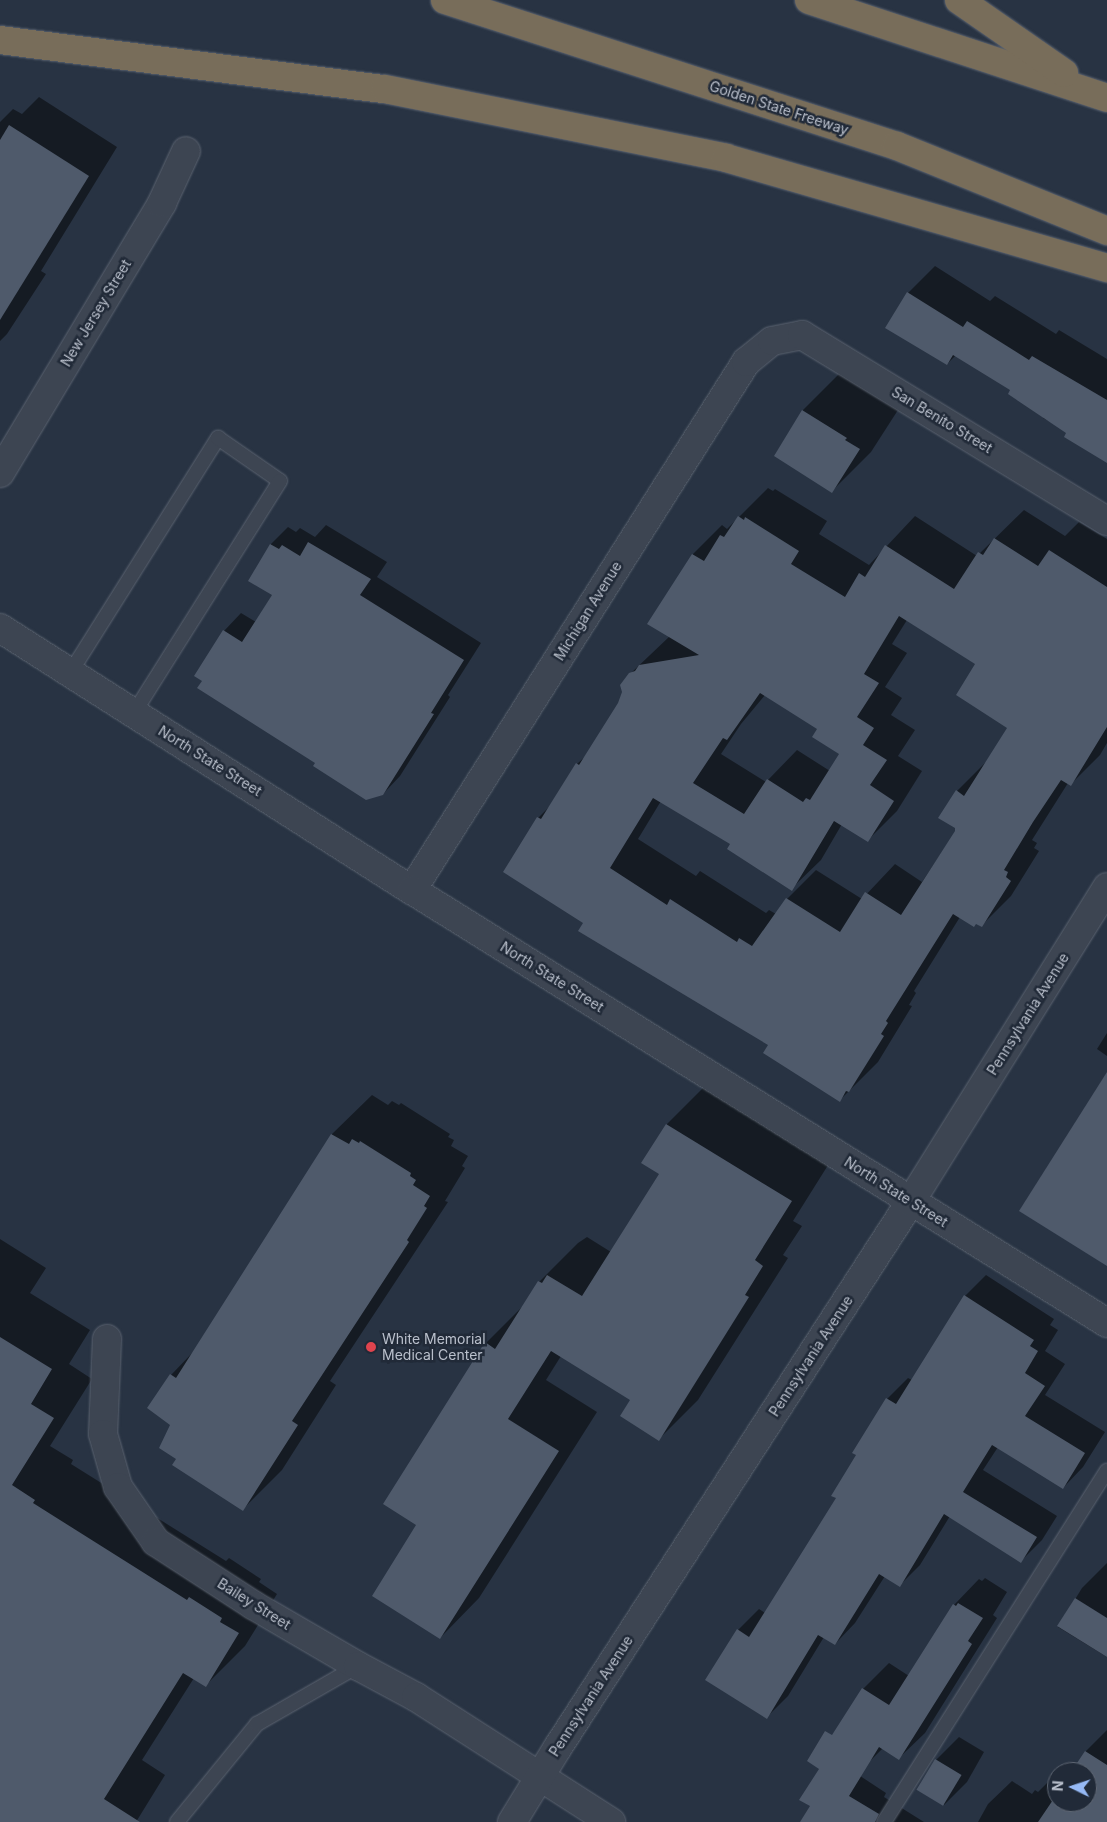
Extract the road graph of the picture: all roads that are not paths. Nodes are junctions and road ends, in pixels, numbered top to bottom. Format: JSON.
{"nodes":[{"id":1,"x":445,"y":0,"type":"edge"},
{"id":2,"x":809,"y":0,"type":"edge"},
{"id":3,"x":959,"y":0,"type":"edge"},
{"id":4,"x":0,"y":40,"type":"edge"},
{"id":5,"x":1097,"y":94,"type":"edge"},
{"id":6,"x":186,"y":151,"type":"dead end"},
{"id":7,"x":1107,"y":231,"type":"edge"},
{"id":8,"x":1107,"y":268,"type":"edge"},
{"id":9,"x":772,"y":340,"type":"joint"},
{"id":10,"x":0,"y":473,"type":"edge"},
{"id":11,"x":1107,"y":521,"type":"edge"},
{"id":12,"x":0,"y":628,"type":"edge"},
{"id":13,"x":70,"y":673,"type":"junction"},
{"id":14,"x":134,"y":714,"type":"junction"},
{"id":15,"x":1107,"y":887,"type":"edge"},
{"id":16,"x":412,"y":890,"type":"junction"},
{"id":17,"x":911,"y":1201,"type":"junction"},
{"id":18,"x":1107,"y":1323,"type":"edge"},
{"id":19,"x":107,"y":1338,"type":"dead end"},
{"id":20,"x":1107,"y":1471,"type":"edge"},
{"id":21,"x":358,"y":1666,"type":"junction"},
{"id":22,"x":539,"y":1778,"type":"junction"},
{"id":23,"x":177,"y":1822,"type":"edge"},
{"id":24,"x":512,"y":1822,"type":"edge"},
{"id":25,"x":611,"y":1822,"type":"edge"},
{"id":26,"x":884,"y":1822,"type":"edge"}],
"edges":[{"from":1,"to":7,"type":"highway","name":"Golden State Freeway"},
{"from":2,"to":5,"type":"highway"},
{"from":3,"to":5,"type":"highway"},
{"from":4,"to":8,"type":"highway"},
{"from":6,"to":10,"type":"street","name":"New Jersey Street"},
{"from":9,"to":11,"type":"street","name":"San Benito Street"},
{"from":9,"to":16,"type":"street","name":"Michigan Avenue"},
{"from":12,"to":13,"type":"street","name":"North State Street"},
{"from":13,"to":14,"type":"street","name":"North State Street"},
{"from":13,"to":14,"type":"lane"},
{"from":14,"to":16,"type":"street","name":"North State Street"},
{"from":15,"to":17,"type":"street","name":"Pennsylvania Avenue"},
{"from":16,"to":17,"type":"street","name":"North State Street"},
{"from":17,"to":18,"type":"street","name":"North State Street"},
{"from":17,"to":22,"type":"street","name":"Pennsylvania Avenue"},
{"from":19,"to":21,"type":"street","name":"Bailey Street"},
{"from":20,"to":26,"type":"lane"},
{"from":21,"to":22,"type":"street","name":"Bailey Street"},
{"from":21,"to":23,"type":"lane"},
{"from":22,"to":24,"type":"street","name":"Pennsylvania Avenue"},
{"from":22,"to":25,"type":"street","name":"Bailey Street"}]}
